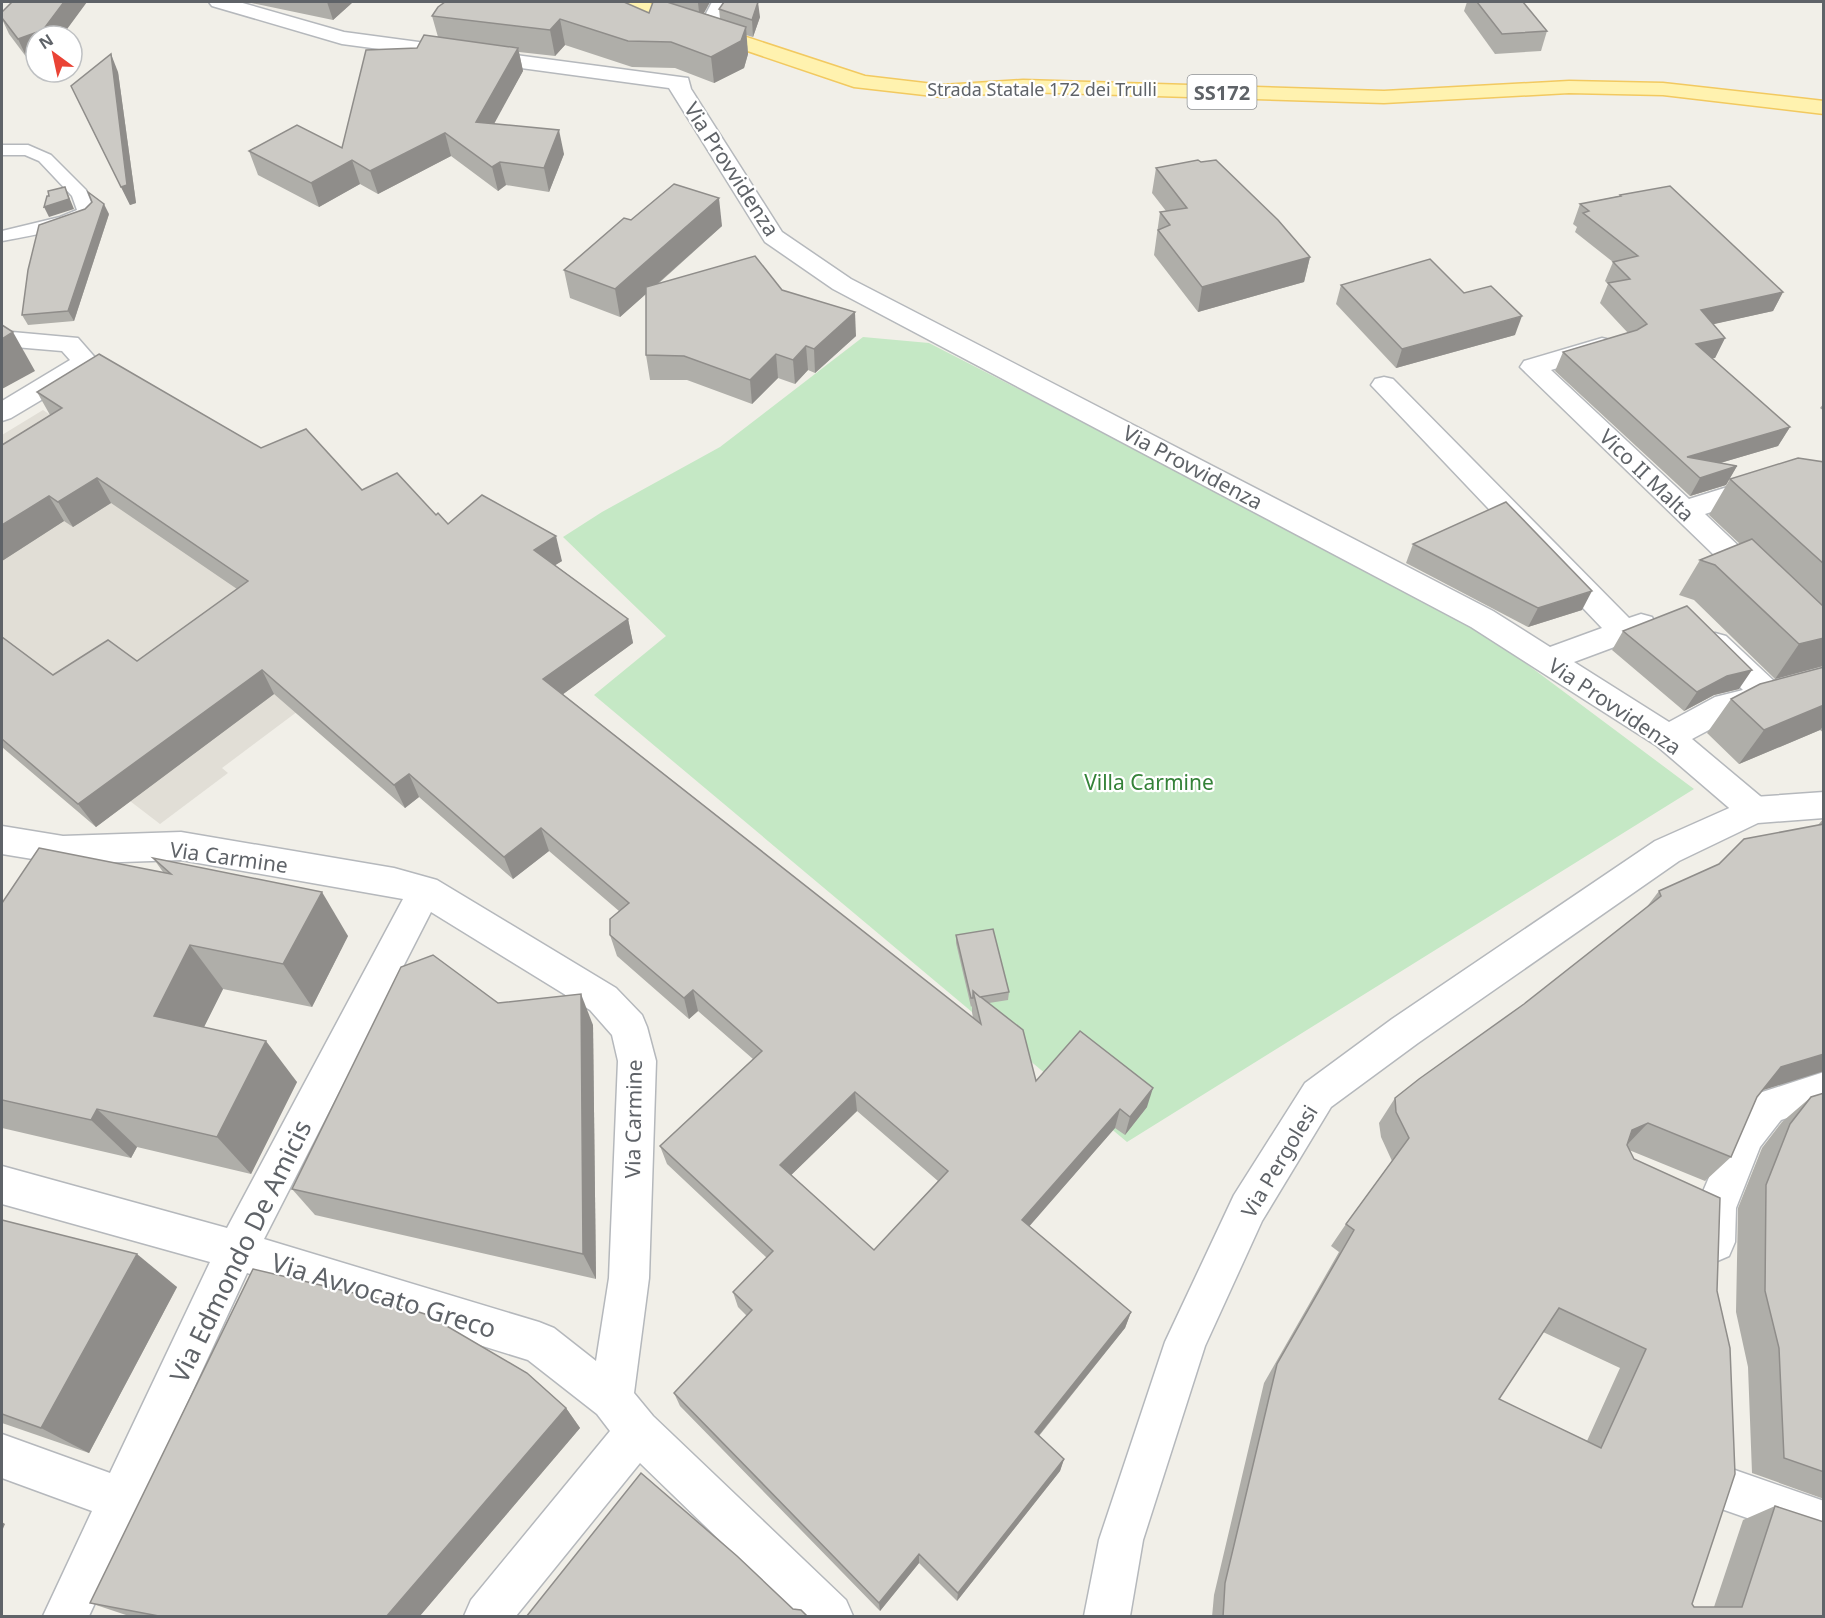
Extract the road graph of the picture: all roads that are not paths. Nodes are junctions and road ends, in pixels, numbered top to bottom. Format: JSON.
{"nodes":[{"id":1,"x":219,"y":2,"type":"edge"},
{"id":2,"x":633,"y":2,"type":"edge"},
{"id":3,"x":722,"y":2,"type":"edge"},
{"id":4,"x":708,"y":29,"type":"junction"},
{"id":5,"x":1824,"y":108,"type":"edge"},
{"id":6,"x":2,"y":150,"type":"edge"},
{"id":7,"x":2,"y":236,"type":"edge"},
{"id":8,"x":12,"y":340,"type":"dead end"},
{"id":9,"x":1618,"y":341,"type":"edge"},
{"id":10,"x":1384,"y":385,"type":"dead end"},
{"id":11,"x":2,"y":412,"type":"edge"},
{"id":12,"x":1824,"y":490,"type":"edge"},
{"id":13,"x":1685,"y":512,"type":"junction"},
{"id":14,"x":1772,"y":595,"type":"edge"},
{"id":15,"x":1624,"y":632,"type":"junction"},
{"id":16,"x":1547,"y":660,"type":"junction"},
{"id":17,"x":1824,"y":680,"type":"edge"},
{"id":18,"x":1768,"y":695,"type":"junction"},
{"id":19,"x":1668,"y":737,"type":"junction"},
{"id":20,"x":1824,"y":806,"type":"edge"},
{"id":21,"x":1754,"y":810,"type":"junction"},
{"id":22,"x":2,"y":840,"type":"edge"},
{"id":23,"x":424,"y":890,"type":"junction"},
{"id":24,"x":1824,"y":1089,"type":"edge"},
{"id":25,"x":2,"y":1185,"type":"edge"},
{"id":26,"x":237,"y":1250,"type":"junction"},
{"id":27,"x":1714,"y":1277,"type":"edge"},
{"id":28,"x":625,"y":1415,"type":"junction"},
{"id":29,"x":1727,"y":1448,"type":"edge"},
{"id":30,"x":2,"y":1456,"type":"edge"},
{"id":31,"x":121,"y":1499,"type":"junction"},
{"id":32,"x":1824,"y":1523,"type":"edge"},
{"id":33,"x":66,"y":1617,"type":"edge"},
{"id":34,"x":487,"y":1617,"type":"edge"},
{"id":35,"x":830,"y":1617,"type":"edge"},
{"id":36,"x":1107,"y":1617,"type":"edge"}],
"edges":[{"from":1,"to":16,"type":"street","name":"Via Provvidenza"},
{"from":2,"to":4,"type":"main road","name":"Strada Statale 172 dei Trulli","number":"SS172"},
{"from":3,"to":4,"type":"street"},
{"from":4,"to":5,"type":"main road","name":"Strada Statale 172 dei Trulli","number":"SS172"},
{"from":6,"to":7,"type":"lane"},
{"from":8,"to":11,"type":"street"},
{"from":9,"to":13,"type":"street","name":"Vico II Malta"},
{"from":10,"to":15,"type":"street"},
{"from":12,"to":13,"type":"street"},
{"from":13,"to":14,"type":"street","name":"Vico II Malta"},
{"from":15,"to":16,"type":"street"},
{"from":15,"to":18,"type":"street"},
{"from":16,"to":19,"type":"street","name":"Via Provvidenza"},
{"from":17,"to":18,"type":"street"},
{"from":18,"to":19,"type":"street"},
{"from":19,"to":21,"type":"street","name":"Via Provvidenza"},
{"from":20,"to":21,"type":"street"},
{"from":21,"to":36,"type":"street","name":"Via Pergolesi"},
{"from":22,"to":23,"type":"street","name":"Via Carmine"},
{"from":23,"to":26,"type":"street","name":"Via Edmondo De Amicis"},
{"from":23,"to":28,"type":"street","name":"Via Carmine"},
{"from":24,"to":27,"type":"street"},
{"from":25,"to":26,"type":"street","name":"Via Avvocato Greco"},
{"from":26,"to":28,"type":"street","name":"Via Avvocato Greco"},
{"from":26,"to":31,"type":"street","name":"Via Edmondo De Amicis"},
{"from":28,"to":34,"type":"street"},
{"from":28,"to":35,"type":"street"},
{"from":29,"to":32,"type":"street"},
{"from":30,"to":31,"type":"street"},
{"from":31,"to":33,"type":"street","name":"Via Edmondo De Amicis"}]}
